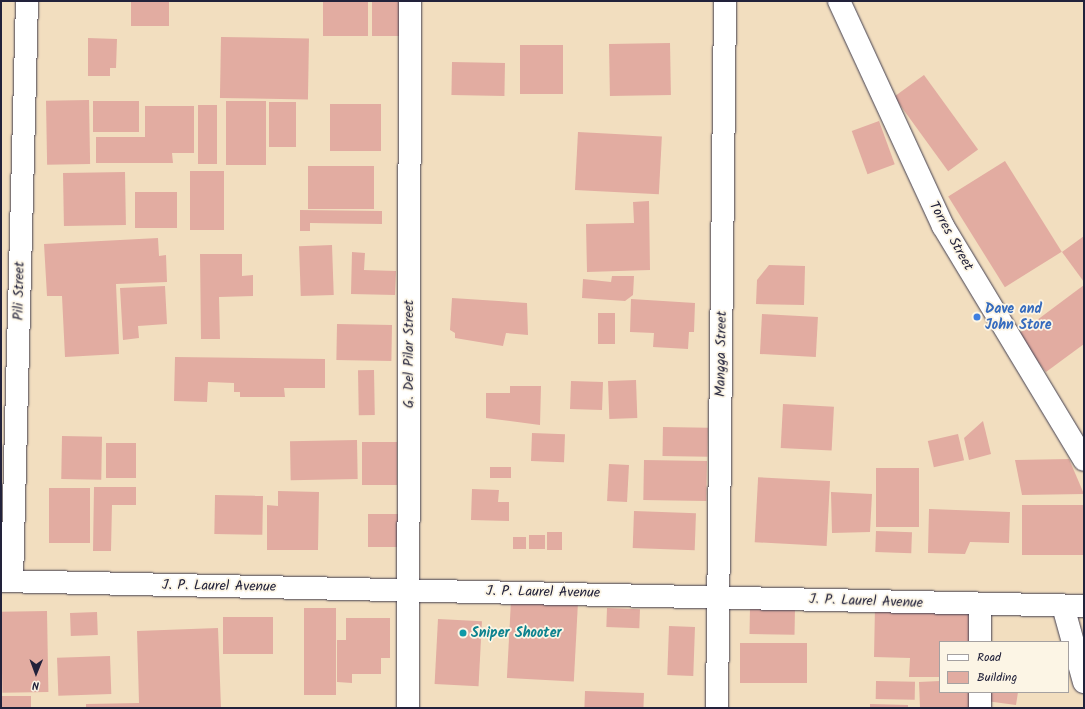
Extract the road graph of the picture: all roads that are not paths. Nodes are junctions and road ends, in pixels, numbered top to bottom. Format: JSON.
{"nodes":[{"id":1,"x":26,"y":1,"type":"edge"},
{"id":2,"x":410,"y":1,"type":"edge"},
{"id":3,"x":725,"y":1,"type":"edge"},
{"id":4,"x":839,"y":1,"type":"edge"},
{"id":5,"x":1084,"y":460,"type":"edge"},
{"id":6,"x":7,"y":581,"type":"edge"},
{"id":7,"x":408,"y":590,"type":"junction"},
{"id":8,"x":718,"y":596,"type":"junction"},
{"id":9,"x":980,"y":604,"type":"junction"},
{"id":10,"x":1074,"y":606,"type":"edge"},
{"id":11,"x":980,"y":641,"type":"edge"},
{"id":12,"x":1084,"y":682,"type":"edge"},
{"id":13,"x":980,"y":693,"type":"edge"},
{"id":14,"x":408,"y":708,"type":"edge"},
{"id":15,"x":717,"y":708,"type":"edge"},
{"id":16,"x":980,"y":708,"type":"edge"}],
"edges":[{"from":1,"to":6,"type":"street","name":"Pili Street"},
{"from":2,"to":7,"type":"street","name":"G. Del Pilar Street"},
{"from":3,"to":8,"type":"street","name":"Mangga Street"},
{"from":4,"to":5,"type":"street","name":"Torres Street"},
{"from":6,"to":7,"type":"street","name":"J. P. Laurel Avenue"},
{"from":7,"to":8,"type":"street","name":"J. P. Laurel Avenue"},
{"from":7,"to":14,"type":"street","name":"G. Del Pilar Street"},
{"from":8,"to":9,"type":"street","name":"J. P. Laurel Avenue"},
{"from":8,"to":15,"type":"street","name":"Mangga Street"},
{"from":9,"to":10,"type":"street","name":"J. P. Laurel Avenue"},
{"from":9,"to":11,"type":"street"},
{"from":10,"to":12,"type":"street"},
{"from":13,"to":16,"type":"street"}]}
